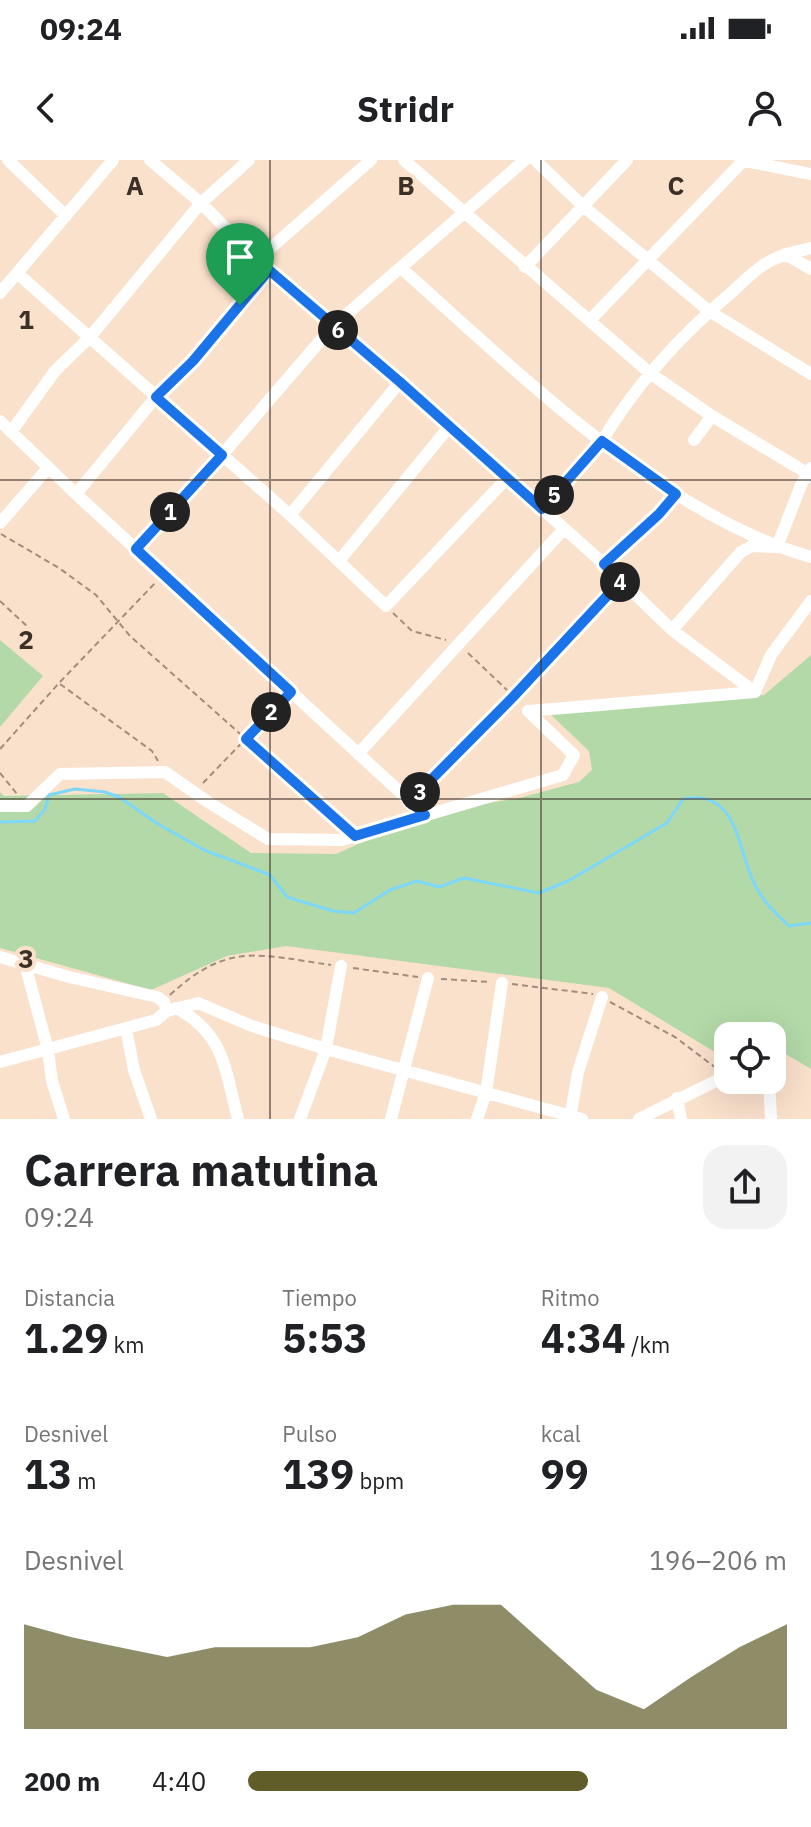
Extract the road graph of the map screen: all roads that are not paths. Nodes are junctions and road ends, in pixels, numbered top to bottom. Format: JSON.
{"nodes":[{"id":1,"x":8,"y":160,"type":"edge"},
{"id":2,"x":113,"y":160,"type":"edge"},
{"id":3,"x":150,"y":160,"type":"edge"},
{"id":4,"x":249,"y":160,"type":"edge"},
{"id":5,"x":371,"y":160,"type":"edge"},
{"id":6,"x":404,"y":160,"type":"edge"},
{"id":7,"x":525,"y":160,"type":"edge"},
{"id":8,"x":535,"y":160,"type":"edge"},
{"id":9,"x":627,"y":160,"type":"edge"},
{"id":10,"x":742,"y":161,"type":"edge"},
{"id":11,"x":811,"y":174,"type":"edge"},
{"id":12,"x":201,"y":203,"type":"junction"},
{"id":13,"x":583,"y":206,"type":"junction"},
{"id":14,"x":463,"y":213,"type":"junction"},
{"id":15,"x":66,"y":216,"type":"junction"},
{"id":16,"x":811,"y":248,"type":"edge"},
{"id":17,"x":785,"y":254,"type":"junction"},
{"id":18,"x":257,"y":260,"type":"junction"},
{"id":19,"x":647,"y":260,"type":"junction"},
{"id":20,"x":525,"y":267,"type":"junction"},
{"id":21,"x":401,"y":268,"type":"junction"},
{"id":22,"x":811,"y":269,"type":"edge"},
{"id":23,"x":269,"y":270,"type":"junction"},
{"id":24,"x":17,"y":273,"type":"junction"},
{"id":25,"x":1,"y":290,"type":"edge"},
{"id":26,"x":709,"y":311,"type":"junction"},
{"id":27,"x":590,"y":320,"type":"junction"},
{"id":28,"x":333,"y":326,"type":"junction"},
{"id":29,"x":90,"y":337,"type":"junction"},
{"id":30,"x":651,"y":374,"type":"junction"},
{"id":31,"x":811,"y":374,"type":"edge"},
{"id":32,"x":400,"y":382,"type":"junction"},
{"id":33,"x":156,"y":397,"type":"junction"},
{"id":34,"x":712,"y":416,"type":"junction"},
{"id":35,"x":0,"y":421,"type":"edge"},
{"id":36,"x":449,"y":427,"type":"junction"},
{"id":37,"x":11,"y":432,"type":"junction"},
{"id":38,"x":694,"y":440,"type":"dead end"},
{"id":39,"x":602,"y":441,"type":"junction"},
{"id":40,"x":222,"y":455,"type":"junction"},
{"id":41,"x":48,"y":468,"type":"junction"},
{"id":42,"x":809,"y":470,"type":"edge"},
{"id":43,"x":507,"y":478,"type":"junction"},
{"id":44,"x":76,"y":494,"type":"junction"},
{"id":45,"x":290,"y":515,"type":"junction"},
{"id":46,"x":0,"y":523,"type":"edge"},
{"id":47,"x":564,"y":529,"type":"junction"},
{"id":48,"x":777,"y":547,"type":"junction"},
{"id":49,"x":136,"y":549,"type":"junction"},
{"id":50,"x":811,"y":557,"type":"edge"},
{"id":51,"x":339,"y":561,"type":"junction"},
{"id":52,"x":621,"y":581,"type":"junction"},
{"id":53,"x":811,"y":601,"type":"edge"},
{"id":54,"x":672,"y":630,"type":"junction"},
{"id":55,"x":755,"y":692,"type":"junction"},
{"id":56,"x":358,"y":754,"type":"junction"},
{"id":57,"x":410,"y":801,"type":"junction"},
{"id":58,"x":0,"y":806,"type":"edge"},
{"id":59,"x":425,"y":815,"type":"junction"},
{"id":60,"x":0,"y":957,"type":"edge"},
{"id":61,"x":25,"y":964,"type":"junction"},
{"id":62,"x":341,"y":966,"type":"road end"},
{"id":63,"x":428,"y":978,"type":"road end"},
{"id":64,"x":502,"y":983,"type":"road end"},
{"id":65,"x":602,"y":997,"type":"road end"},
{"id":66,"x":169,"y":1007,"type":"junction"},
{"id":67,"x":126,"y":1028,"type":"junction"},
{"id":68,"x":326,"y":1049,"type":"junction"},
{"id":69,"x":48,"y":1050,"type":"junction"},
{"id":70,"x":0,"y":1062,"type":"edge"},
{"id":71,"x":403,"y":1071,"type":"junction"},
{"id":72,"x":714,"y":1082,"type":"edge"},
{"id":73,"x":486,"y":1093,"type":"junction"},
{"id":74,"x":770,"y":1094,"type":"edge"},
{"id":75,"x":677,"y":1098,"type":"junction"},
{"id":76,"x":574,"y":1118,"type":"edge"},
{"id":77,"x":64,"y":1119,"type":"edge"},
{"id":78,"x":151,"y":1119,"type":"edge"},
{"id":79,"x":238,"y":1119,"type":"edge"},
{"id":80,"x":300,"y":1119,"type":"edge"},
{"id":81,"x":391,"y":1119,"type":"edge"},
{"id":82,"x":477,"y":1119,"type":"edge"},
{"id":83,"x":639,"y":1119,"type":"edge"},
{"id":84,"x":681,"y":1119,"type":"edge"},
{"id":85,"x":771,"y":1119,"type":"edge"}],
"edges":[{"from":1,"to":15,"type":"street"},
{"from":2,"to":15,"type":"street"},
{"from":3,"to":12,"type":"street"},
{"from":4,"to":12,"type":"street"},
{"from":5,"to":18,"type":"street"},
{"from":6,"to":14,"type":"street"},
{"from":7,"to":14,"type":"street"},
{"from":8,"to":13,"type":"street"},
{"from":9,"to":13,"type":"street"},
{"from":10,"to":11,"type":"street"},
{"from":10,"to":19,"type":"street"},
{"from":12,"to":18,"type":"street"},
{"from":12,"to":29,"type":"street"},
{"from":13,"to":19,"type":"street"},
{"from":13,"to":20,"type":"street"},
{"from":14,"to":20,"type":"street"},
{"from":14,"to":21,"type":"street"},
{"from":15,"to":24,"type":"street"},
{"from":16,"to":17,"type":"street"},
{"from":17,"to":22,"type":"street"},
{"from":17,"to":26,"type":"street"},
{"from":18,"to":23,"type":"street"},
{"from":19,"to":26,"type":"street"},
{"from":19,"to":27,"type":"street"},
{"from":20,"to":27,"type":"street"},
{"from":21,"to":28,"type":"street"},
{"from":21,"to":39,"type":"street"},
{"from":23,"to":28,"type":"street"},
{"from":23,"to":33,"type":"street"},
{"from":24,"to":25,"type":"street"},
{"from":24,"to":29,"type":"street"},
{"from":26,"to":30,"type":"street"},
{"from":26,"to":31,"type":"street"},
{"from":27,"to":30,"type":"street"},
{"from":28,"to":32,"type":"street"},
{"from":28,"to":40,"type":"street"},
{"from":29,"to":33,"type":"street"},
{"from":29,"to":37,"type":"street"},
{"from":30,"to":34,"type":"street"},
{"from":30,"to":39,"type":"street"},
{"from":32,"to":36,"type":"street"},
{"from":32,"to":45,"type":"street"},
{"from":33,"to":40,"type":"street"},
{"from":33,"to":44,"type":"street"},
{"from":34,"to":38,"type":"street"},
{"from":34,"to":42,"type":"street"},
{"from":35,"to":37,"type":"street"},
{"from":36,"to":43,"type":"street"},
{"from":36,"to":51,"type":"street"},
{"from":37,"to":41,"type":"street"},
{"from":39,"to":48,"type":"street"},
{"from":40,"to":45,"type":"street"},
{"from":40,"to":49,"type":"street"},
{"from":41,"to":44,"type":"street"},
{"from":41,"to":46,"type":"street"},
{"from":42,"to":48,"type":"street"},
{"from":43,"to":47,"type":"street"},
{"from":43,"to":51,"type":"street"},
{"from":44,"to":49,"type":"street"},
{"from":45,"to":51,"type":"street"},
{"from":47,"to":52,"type":"street"},
{"from":47,"to":56,"type":"street"},
{"from":48,"to":50,"type":"street"},
{"from":48,"to":54,"type":"street"},
{"from":49,"to":56,"type":"street"},
{"from":52,"to":54,"type":"street"},
{"from":52,"to":57,"type":"street"},
{"from":53,"to":55,"type":"street"},
{"from":54,"to":55,"type":"street"},
{"from":55,"to":59,"type":"street"},
{"from":56,"to":57,"type":"street"},
{"from":57,"to":59,"type":"street"},
{"from":58,"to":59,"type":"street"},
{"from":60,"to":61,"type":"street"},
{"from":61,"to":66,"type":"street"},
{"from":61,"to":69,"type":"street"},
{"from":62,"to":68,"type":"street"},
{"from":63,"to":71,"type":"street"},
{"from":64,"to":73,"type":"street"},
{"from":65,"to":76,"type":"street"},
{"from":66,"to":67,"type":"street"},
{"from":66,"to":68,"type":"street"},
{"from":66,"to":79,"type":"street"},
{"from":67,"to":69,"type":"street"},
{"from":67,"to":78,"type":"street"},
{"from":68,"to":71,"type":"street"},
{"from":68,"to":80,"type":"street"},
{"from":69,"to":70,"type":"street"},
{"from":69,"to":77,"type":"street"},
{"from":71,"to":73,"type":"street"},
{"from":71,"to":81,"type":"street"},
{"from":72,"to":75,"type":"street"},
{"from":73,"to":76,"type":"street"},
{"from":73,"to":82,"type":"street"},
{"from":74,"to":85,"type":"street"},
{"from":75,"to":83,"type":"street"},
{"from":75,"to":84,"type":"street"}]}
